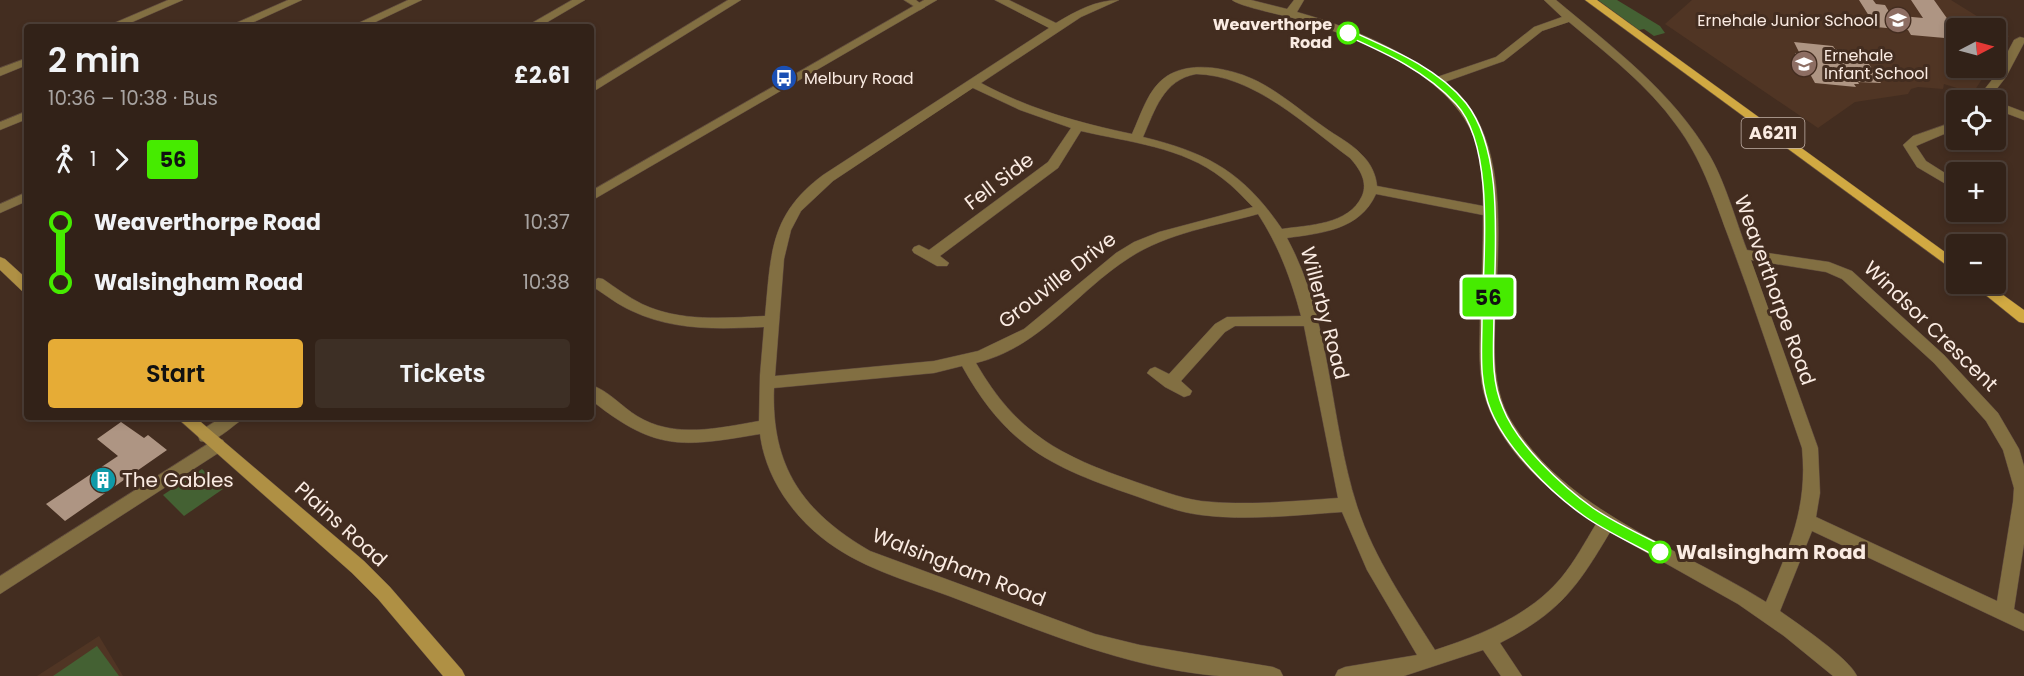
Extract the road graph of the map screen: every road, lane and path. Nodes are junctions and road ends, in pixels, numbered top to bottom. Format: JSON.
{"nodes":[{"id":1,"x":178,"y":0,"type":"edge"},
{"id":2,"x":297,"y":0,"type":"edge"},
{"id":3,"x":417,"y":0,"type":"edge"},
{"id":4,"x":580,"y":0,"type":"edge"},
{"id":5,"x":736,"y":0,"type":"edge"},
{"id":6,"x":932,"y":0,"type":"edge"},
{"id":7,"x":1000,"y":0,"type":"edge"},
{"id":8,"x":1114,"y":0,"type":"edge"},
{"id":9,"x":1237,"y":0,"type":"edge"},
{"id":10,"x":1299,"y":0,"type":"edge"},
{"id":11,"x":1549,"y":0,"type":"edge"},
{"id":12,"x":1590,"y":0,"type":"edge"},
{"id":13,"x":914,"y":3,"type":"edge"},
{"id":14,"x":1290,"y":14,"type":"junction"},
{"id":15,"x":1570,"y":18,"type":"junction"},
{"id":16,"x":118,"y":24,"type":"edge"},
{"id":17,"x":240,"y":24,"type":"edge"},
{"id":18,"x":363,"y":24,"type":"edge"},
{"id":19,"x":536,"y":24,"type":"edge"},
{"id":20,"x":1057,"y":28,"type":"junction"},
{"id":21,"x":2020,"y":40,"type":"dead end"},
{"id":22,"x":24,"y":62,"type":"edge"},
{"id":23,"x":0,"y":72,"type":"edge"},
{"id":24,"x":1436,"y":81,"type":"junction"},
{"id":25,"x":973,"y":83,"type":"junction"},
{"id":26,"x":594,"y":87,"type":"edge"},
{"id":27,"x":1990,"y":90,"type":"edge"},
{"id":28,"x":2006,"y":109,"type":"edge"},
{"id":29,"x":24,"y":116,"type":"edge"},
{"id":30,"x":2024,"y":116,"type":"edge"},
{"id":31,"x":0,"y":126,"type":"edge"},
{"id":32,"x":1078,"y":126,"type":"junction"},
{"id":33,"x":1946,"y":129,"type":"edge"},
{"id":34,"x":1136,"y":139,"type":"junction"},
{"id":35,"x":1946,"y":179,"type":"edge"},
{"id":36,"x":1371,"y":189,"type":"junction"},
{"id":37,"x":594,"y":195,"type":"edge"},
{"id":38,"x":24,"y":197,"type":"edge"},
{"id":39,"x":1262,"y":208,"type":"junction"},
{"id":40,"x":0,"y":209,"type":"edge"},
{"id":41,"x":1489,"y":212,"type":"junction"},
{"id":42,"x":1280,"y":234,"type":"junction"},
{"id":43,"x":1742,"y":254,"type":"junction"},
{"id":44,"x":931,"y":257,"type":"dead end"},
{"id":45,"x":1946,"y":260,"type":"edge"},
{"id":46,"x":0,"y":262,"type":"edge"},
{"id":47,"x":598,"y":283,"type":"dead end"},
{"id":48,"x":24,"y":284,"type":"edge"},
{"id":49,"x":1992,"y":294,"type":"edge"},
{"id":50,"x":2024,"y":318,"type":"edge"},
{"id":51,"x":772,"y":321,"type":"junction"},
{"id":52,"x":1310,"y":321,"type":"junction"},
{"id":53,"x":968,"y":361,"type":"junction"},
{"id":54,"x":1155,"y":373,"type":"dead end"},
{"id":55,"x":767,"y":383,"type":"junction"},
{"id":56,"x":594,"y":393,"type":"edge"},
{"id":57,"x":188,"y":420,"type":"edge"},
{"id":58,"x":231,"y":420,"type":"edge"},
{"id":59,"x":768,"y":426,"type":"junction"},
{"id":60,"x":211,"y":440,"type":"junction"},
{"id":61,"x":1348,"y":505,"type":"junction"},
{"id":62,"x":1808,"y":521,"type":"junction"},
{"id":63,"x":1606,"y":523,"type":"junction"},
{"id":64,"x":0,"y":586,"type":"edge"},
{"id":65,"x":2004,"y":613,"type":"junction"},
{"id":66,"x":1770,"y":614,"type":"junction"},
{"id":67,"x":2024,"y":623,"type":"edge"},
{"id":68,"x":1486,"y":640,"type":"junction"},
{"id":69,"x":1431,"y":660,"type":"junction"},
{"id":70,"x":1211,"y":671,"type":"edge"},
{"id":71,"x":455,"y":676,"type":"edge"},
{"id":72,"x":1273,"y":676,"type":"edge"},
{"id":73,"x":1345,"y":676,"type":"edge"},
{"id":74,"x":1512,"y":676,"type":"edge"},
{"id":75,"x":1847,"y":676,"type":"edge"}],
"edges":[{"from":1,"to":16,"type":"street"},
{"from":2,"to":17,"type":"street"},
{"from":3,"to":18,"type":"street"},
{"from":4,"to":19,"type":"street"},
{"from":5,"to":26,"type":"street"},
{"from":6,"to":13,"type":"street"},
{"from":7,"to":20,"type":"street"},
{"from":8,"to":20,"type":"street","name":"Walsingham Road"},
{"from":9,"to":14,"type":"street"},
{"from":10,"to":14,"type":"street"},
{"from":11,"to":15,"type":"street","name":"Weaverthorpe Road"},
{"from":12,"to":45,"type":"main road","number":"A6211"},
{"from":13,"to":37,"type":"street"},
{"from":14,"to":24,"type":"street"},
{"from":15,"to":24,"type":"street"},
{"from":15,"to":43,"type":"street","name":"Weaverthorpe Road"},
{"from":20,"to":25,"type":"street","name":"Walsingham Road"},
{"from":21,"to":27,"type":"street"},
{"from":22,"to":23,"type":"street"},
{"from":24,"to":41,"type":"street"},
{"from":25,"to":32,"type":"street","name":"Willerby Road"},
{"from":25,"to":51,"type":"street","name":"Walsingham Road"},
{"from":28,"to":30,"type":"street"},
{"from":29,"to":31,"type":"street"},
{"from":32,"to":34,"type":"street","name":"Willerby Road"},
{"from":32,"to":44,"type":"street","name":"Fell Side"},
{"from":33,"to":35,"type":"street"},
{"from":34,"to":36,"type":"street"},
{"from":34,"to":39,"type":"street","name":"Willerby Road"},
{"from":36,"to":41,"type":"street"},
{"from":36,"to":42,"type":"street"},
{"from":38,"to":40,"type":"street"},
{"from":39,"to":42,"type":"street","name":"Willerby Road"},
{"from":39,"to":53,"type":"street","name":"Grouville Drive"},
{"from":41,"to":63,"type":"street"},
{"from":42,"to":52,"type":"street","name":"Willerby Road"},
{"from":43,"to":62,"type":"street","name":"Weaverthorpe Road"},
{"from":43,"to":65,"type":"street","name":"Windsor Crescent"},
{"from":46,"to":48,"type":"main road"},
{"from":47,"to":51,"type":"street"},
{"from":49,"to":50,"type":"main road"},
{"from":51,"to":55,"type":"street","name":"Walsingham Road"},
{"from":52,"to":54,"type":"street"},
{"from":52,"to":61,"type":"street","name":"Willerby Road"},
{"from":53,"to":55,"type":"street","name":"Grouville Drive"},
{"from":53,"to":61,"type":"street"},
{"from":55,"to":59,"type":"street","name":"Walsingham Road"},
{"from":56,"to":59,"type":"street"},
{"from":57,"to":60,"type":"main road","name":"Plains Road"},
{"from":58,"to":60,"type":"street"},
{"from":59,"to":70,"type":"street","name":"Walsingham Road"},
{"from":60,"to":64,"type":"street"},
{"from":60,"to":71,"type":"main road","name":"Plains Road"},
{"from":61,"to":69,"type":"street","name":"Willerby Road"},
{"from":62,"to":65,"type":"street"},
{"from":62,"to":66,"type":"street","name":"Weaverthorpe Road"},
{"from":63,"to":66,"type":"street"},
{"from":63,"to":68,"type":"street"},
{"from":65,"to":67,"type":"street"},
{"from":66,"to":75,"type":"street"},
{"from":68,"to":69,"type":"street"},
{"from":68,"to":74,"type":"street"},
{"from":69,"to":73,"type":"street"},
{"from":70,"to":72,"type":"street","name":"Walsingham Road"}]}
